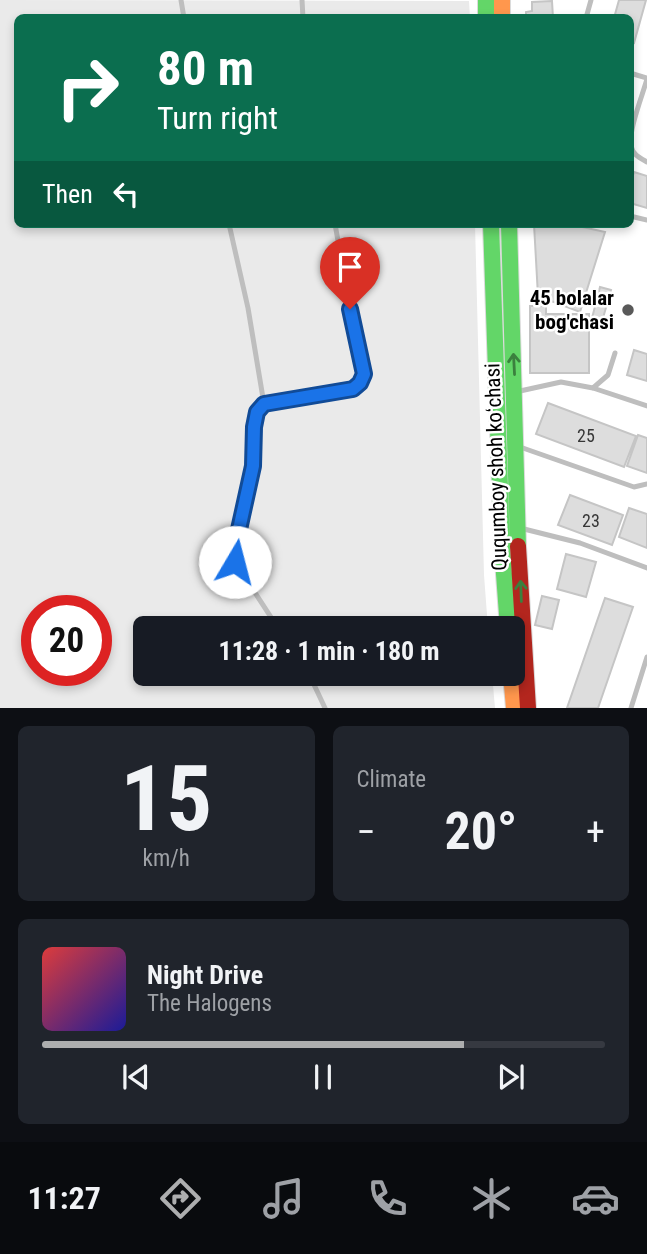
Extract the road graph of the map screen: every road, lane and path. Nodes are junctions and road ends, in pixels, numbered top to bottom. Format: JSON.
{"nodes":[{"id":1,"x":647,"y":78,"type":"edge"},
{"id":2,"x":634,"y":127,"type":"edge"},
{"id":3,"x":230,"y":228,"type":"edge"},
{"id":4,"x":336,"y":228,"type":"edge"},
{"id":5,"x":491,"y":228,"type":"edge"},
{"id":6,"x":509,"y":228,"type":"edge"},
{"id":7,"x":615,"y":354,"type":"dead end"},
{"id":8,"x":593,"y":388,"type":"junction"},
{"id":9,"x":520,"y":391,"type":"dead end"},
{"id":10,"x":264,"y":404,"type":"junction"},
{"id":11,"x":647,"y":406,"type":"edge"},
{"id":12,"x":517,"y":446,"type":"junction"},
{"id":13,"x":647,"y":484,"type":"edge"},
{"id":14,"x":518,"y":528,"type":"junction"},
{"id":15,"x":647,"y":568,"type":"edge"},
{"id":16,"x":270,"y":616,"type":"edge"},
{"id":17,"x":507,"y":616,"type":"edge"},
{"id":18,"x":647,"y":657,"type":"edge"},
{"id":19,"x":315,"y":686,"type":"edge"},
{"id":20,"x":512,"y":686,"type":"edge"},
{"id":21,"x":325,"y":708,"type":"edge"},
{"id":22,"x":514,"y":708,"type":"edge"},
{"id":23,"x":528,"y":708,"type":"edge"},
{"id":24,"x":631,"y":708,"type":"edge"}],
"edges":[{"from":1,"to":2,"type":"lane"},
{"from":3,"to":10,"type":"lane"},
{"from":4,"to":10,"type":"lane"},
{"from":5,"to":17,"type":"main road","name":"Ququmboy shoh koʻchasi"},
{"from":12,"to":6,"type":"main road","name":"Ququmboy shoh koʻchasi","one_way":true},
{"from":7,"to":8,"type":"lane"},
{"from":8,"to":9,"type":"lane"},
{"from":8,"to":11,"type":"lane"},
{"from":10,"to":16,"type":"lane"},
{"from":12,"to":13,"type":"lane"},
{"from":12,"to":14,"type":"main road","name":"Ququmboy shoh koʻchasi"},
{"from":14,"to":15,"type":"lane"},
{"from":23,"to":14,"type":"main road","name":"Ququmboy shoh koʻchasi","one_way":true},
{"from":18,"to":24,"type":"lane"},
{"from":19,"to":21,"type":"lane"},
{"from":20,"to":22,"type":"main road"}]}
